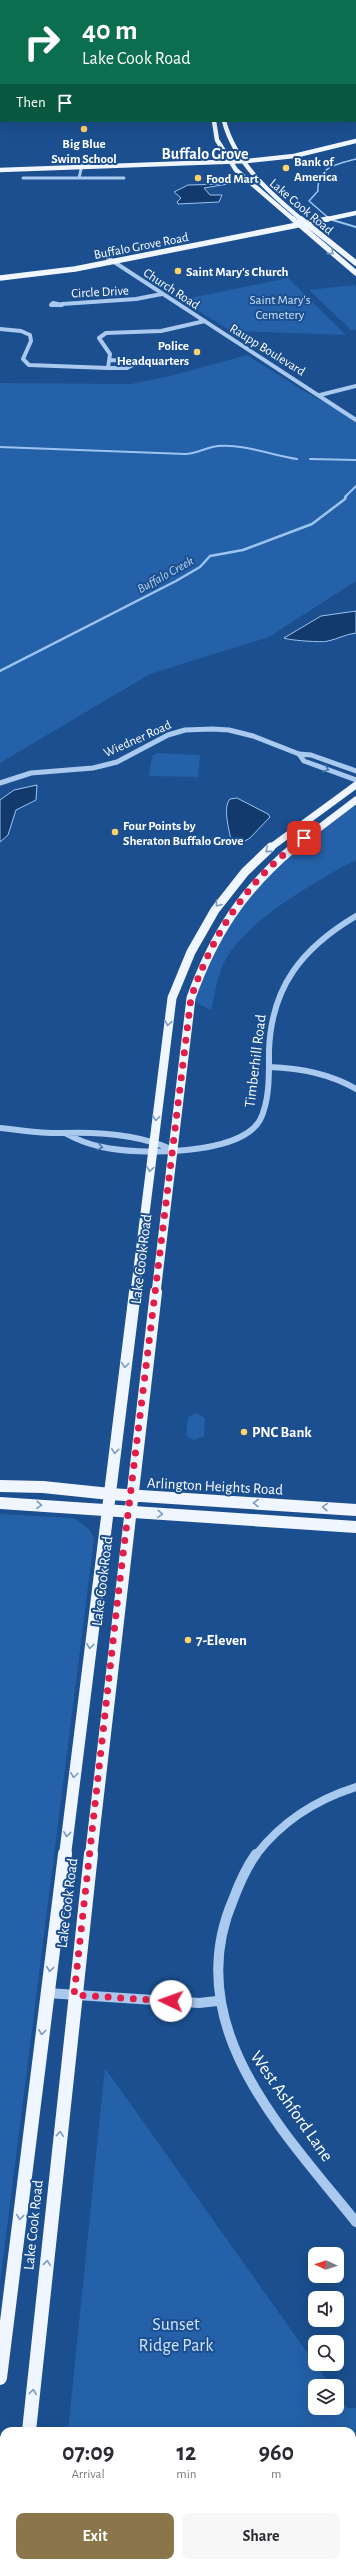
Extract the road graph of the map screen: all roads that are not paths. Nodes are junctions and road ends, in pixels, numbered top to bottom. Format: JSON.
{"nodes":[{"id":1,"x":214,"y":122,"type":"edge"},
{"id":2,"x":224,"y":122,"type":"edge"},
{"id":3,"x":356,"y":141,"type":"edge"},
{"id":4,"x":239,"y":160,"type":"junction"},
{"id":5,"x":229,"y":161,"type":"junction"},
{"id":6,"x":81,"y":166,"type":"junction"},
{"id":7,"x":91,"y":166,"type":"junction"},
{"id":8,"x":0,"y":167,"type":"edge"},
{"id":9,"x":0,"y":170,"type":"edge"},
{"id":10,"x":23,"y":178,"type":"dead end"},
{"id":11,"x":79,"y":178,"type":"junction"},
{"id":12,"x":124,"y":178,"type":"dead end"},
{"id":13,"x":87,"y":179,"type":"junction"},
{"id":14,"x":356,"y":210,"type":"edge"},
{"id":15,"x":356,"y":213,"type":"edge"},
{"id":16,"x":336,"y":215,"type":"junction"},
{"id":17,"x":306,"y":221,"type":"junction"},
{"id":18,"x":297,"y":223,"type":"junction"},
{"id":19,"x":284,"y":225,"type":"junction"},
{"id":20,"x":227,"y":234,"type":"junction"},
{"id":21,"x":232,"y":238,"type":"junction"},
{"id":22,"x":108,"y":258,"type":"junction"},
{"id":23,"x":114,"y":262,"type":"junction"},
{"id":24,"x":356,"y":263,"type":"edge"},
{"id":25,"x":346,"y":264,"type":"junction"},
{"id":26,"x":356,"y":273,"type":"edge"},
{"id":27,"x":0,"y":274,"type":"edge"},
{"id":28,"x":15,"y":275,"type":"junction"},
{"id":29,"x":0,"y":278,"type":"edge"},
{"id":30,"x":162,"y":294,"type":"junction"},
{"id":31,"x":62,"y":304,"type":"dead end"},
{"id":32,"x":205,"y":321,"type":"junction"},
{"id":33,"x":0,"y":329,"type":"edge"},
{"id":34,"x":110,"y":360,"type":"junction"},
{"id":35,"x":108,"y":368,"type":"junction"},
{"id":36,"x":356,"y":386,"type":"edge"},
{"id":37,"x":320,"y":395,"type":"junction"},
{"id":38,"x":356,"y":420,"type":"edge"},
{"id":39,"x":299,"y":754,"type":"junction"},
{"id":40,"x":356,"y":771,"type":"edge"},
{"id":41,"x":356,"y":780,"type":"edge"},
{"id":42,"x":0,"y":783,"type":"edge"},
{"id":43,"x":356,"y":785,"type":"edge"},
{"id":44,"x":356,"y":800,"type":"edge"},
{"id":45,"x":356,"y":916,"type":"edge"},
{"id":46,"x":269,"y":1066,"type":"junction"},
{"id":47,"x":356,"y":1089,"type":"edge"},
{"id":48,"x":0,"y":1128,"type":"edge"},
{"id":49,"x":65,"y":1133,"type":"junction"},
{"id":50,"x":153,"y":1147,"type":"junction"},
{"id":51,"x":171,"y":1149,"type":"junction"},
{"id":52,"x":0,"y":1486,"type":"edge"},
{"id":53,"x":110,"y":1494,"type":"junction"},
{"id":54,"x":130,"y":1495,"type":"junction"},
{"id":55,"x":0,"y":1503,"type":"edge"},
{"id":56,"x":108,"y":1510,"type":"junction"},
{"id":57,"x":356,"y":1510,"type":"edge"},
{"id":58,"x":125,"y":1511,"type":"junction"},
{"id":59,"x":356,"y":1528,"type":"edge"},
{"id":60,"x":356,"y":1787,"type":"edge"},
{"id":61,"x":47,"y":1993,"type":"junction"},
{"id":62,"x":74,"y":1995,"type":"junction"},
{"id":63,"x":218,"y":2001,"type":"junction"},
{"id":64,"x":356,"y":2222,"type":"edge"},
{"id":65,"x":0,"y":2378,"type":"edge"},
{"id":66,"x":29,"y":2427,"type":"edge"}],
"edges":[{"from":1,"to":5,"type":"main road","name":"Lake Cook Road"},
{"from":2,"to":4,"type":"main road","name":"Lake Cook Road"},
{"from":3,"to":4,"type":"main road"},
{"from":4,"to":5,"type":"main road"},
{"from":4,"to":17,"type":"main road","name":"Lake Cook Road"},
{"from":5,"to":7,"type":"main road"},
{"from":5,"to":18,"type":"main road","name":"Lake Cook Road"},
{"from":6,"to":7,"type":"main road"},
{"from":6,"to":8,"type":"main road"},
{"from":6,"to":9,"type":"main road"},
{"from":6,"to":11,"type":"street"},
{"from":7,"to":13,"type":"street"},
{"from":10,"to":11,"type":"street"},
{"from":11,"to":13,"type":"street"},
{"from":12,"to":13,"type":"street"},
{"from":14,"to":16,"type":"main road"},
{"from":15,"to":16,"type":"main road"},
{"from":16,"to":17,"type":"main road"},
{"from":17,"to":18,"type":"main road"},
{"from":17,"to":24,"type":"main road","name":"Lake Cook Road"},
{"from":18,"to":19,"type":"main road"},
{"from":18,"to":25,"type":"main road","name":"Lake Cook Road","one_way":true},
{"from":19,"to":20,"type":"main road","name":"Buffalo Grove Road"},
{"from":19,"to":21,"type":"main road","name":"Buffalo Grove Road"},
{"from":20,"to":21,"type":"main road"},
{"from":20,"to":22,"type":"main road","name":"Buffalo Grove Road"},
{"from":21,"to":23,"type":"main road","name":"Buffalo Grove Road"},
{"from":22,"to":23,"type":"street","name":"Church Road"},
{"from":22,"to":28,"type":"main road","name":"Buffalo Grove Road"},
{"from":23,"to":28,"type":"main road","name":"Buffalo Grove Road"},
{"from":23,"to":30,"type":"street","name":"Church Road"},
{"from":24,"to":25,"type":"main road"},
{"from":25,"to":26,"type":"main road","name":"Lake Cook Road"},
{"from":27,"to":28,"type":"main road","name":"Buffalo Grove Road"},
{"from":28,"to":29,"type":"main road","name":"Buffalo Grove Road"},
{"from":30,"to":31,"type":"street","name":"Circle Drive"},
{"from":30,"to":32,"type":"street","name":"Church Road"},
{"from":32,"to":34,"type":"street"},
{"from":32,"to":37,"type":"street","name":"Raupp Boulevard"},
{"from":33,"to":35,"type":"street"},
{"from":34,"to":35,"type":"street"},
{"from":34,"to":35,"type":"street"},
{"from":36,"to":37,"type":"street"},
{"from":37,"to":38,"type":"street","name":"Raupp Boulevard"},
{"from":39,"to":40,"type":"street"},
{"from":39,"to":41,"type":"street","one_way":true},
{"from":39,"to":42,"type":"street","name":"Wiedner Road"},
{"from":43,"to":50,"type":"main road","name":"Lake Cook Road","one_way":true},
{"from":44,"to":51,"type":"main road","name":"Lake Cook Road"},
{"from":45,"to":46,"type":"street","name":"Timberhill Road"},
{"from":46,"to":47,"type":"street"},
{"from":46,"to":51,"type":"street","name":"Timberhill Road"},
{"from":48,"to":49,"type":"street"},
{"from":49,"to":50,"type":"street"},
{"from":49,"to":50,"type":"street","one_way":true},
{"from":50,"to":51,"type":"street","name":"Timberhill Road"},
{"from":50,"to":51,"type":"street"},
{"from":50,"to":53,"type":"main road","name":"Lake Cook Road","one_way":true},
{"from":51,"to":54,"type":"main road","name":"Lake Cook Road"},
{"from":52,"to":53,"type":"main road","name":"Arlington Heights Road"},
{"from":53,"to":54,"type":"main road","name":"Arlington Heights Road"},
{"from":53,"to":56,"type":"main road","name":"Lake Cook Road"},
{"from":57,"to":54,"type":"main road","name":"Arlington Heights Road","one_way":true},
{"from":54,"to":58,"type":"main road","name":"Lake Cook Road"},
{"from":55,"to":56,"type":"main road","one_way":true},
{"from":56,"to":58,"type":"main road"},
{"from":56,"to":61,"type":"main road","name":"Lake Cook Road","one_way":true},
{"from":58,"to":59,"type":"main road","one_way":true},
{"from":58,"to":62,"type":"main road","name":"Lake Cook Road"},
{"from":60,"to":63,"type":"street","name":"West Ashford Lane"},
{"from":61,"to":62,"type":"street"},
{"from":61,"to":65,"type":"main road","name":"Lake Cook Road","one_way":true},
{"from":62,"to":63,"type":"street"},
{"from":66,"to":62,"type":"main road","name":"Lake Cook Road","one_way":true},
{"from":63,"to":64,"type":"street","name":"West Ashford Lane"}]}
